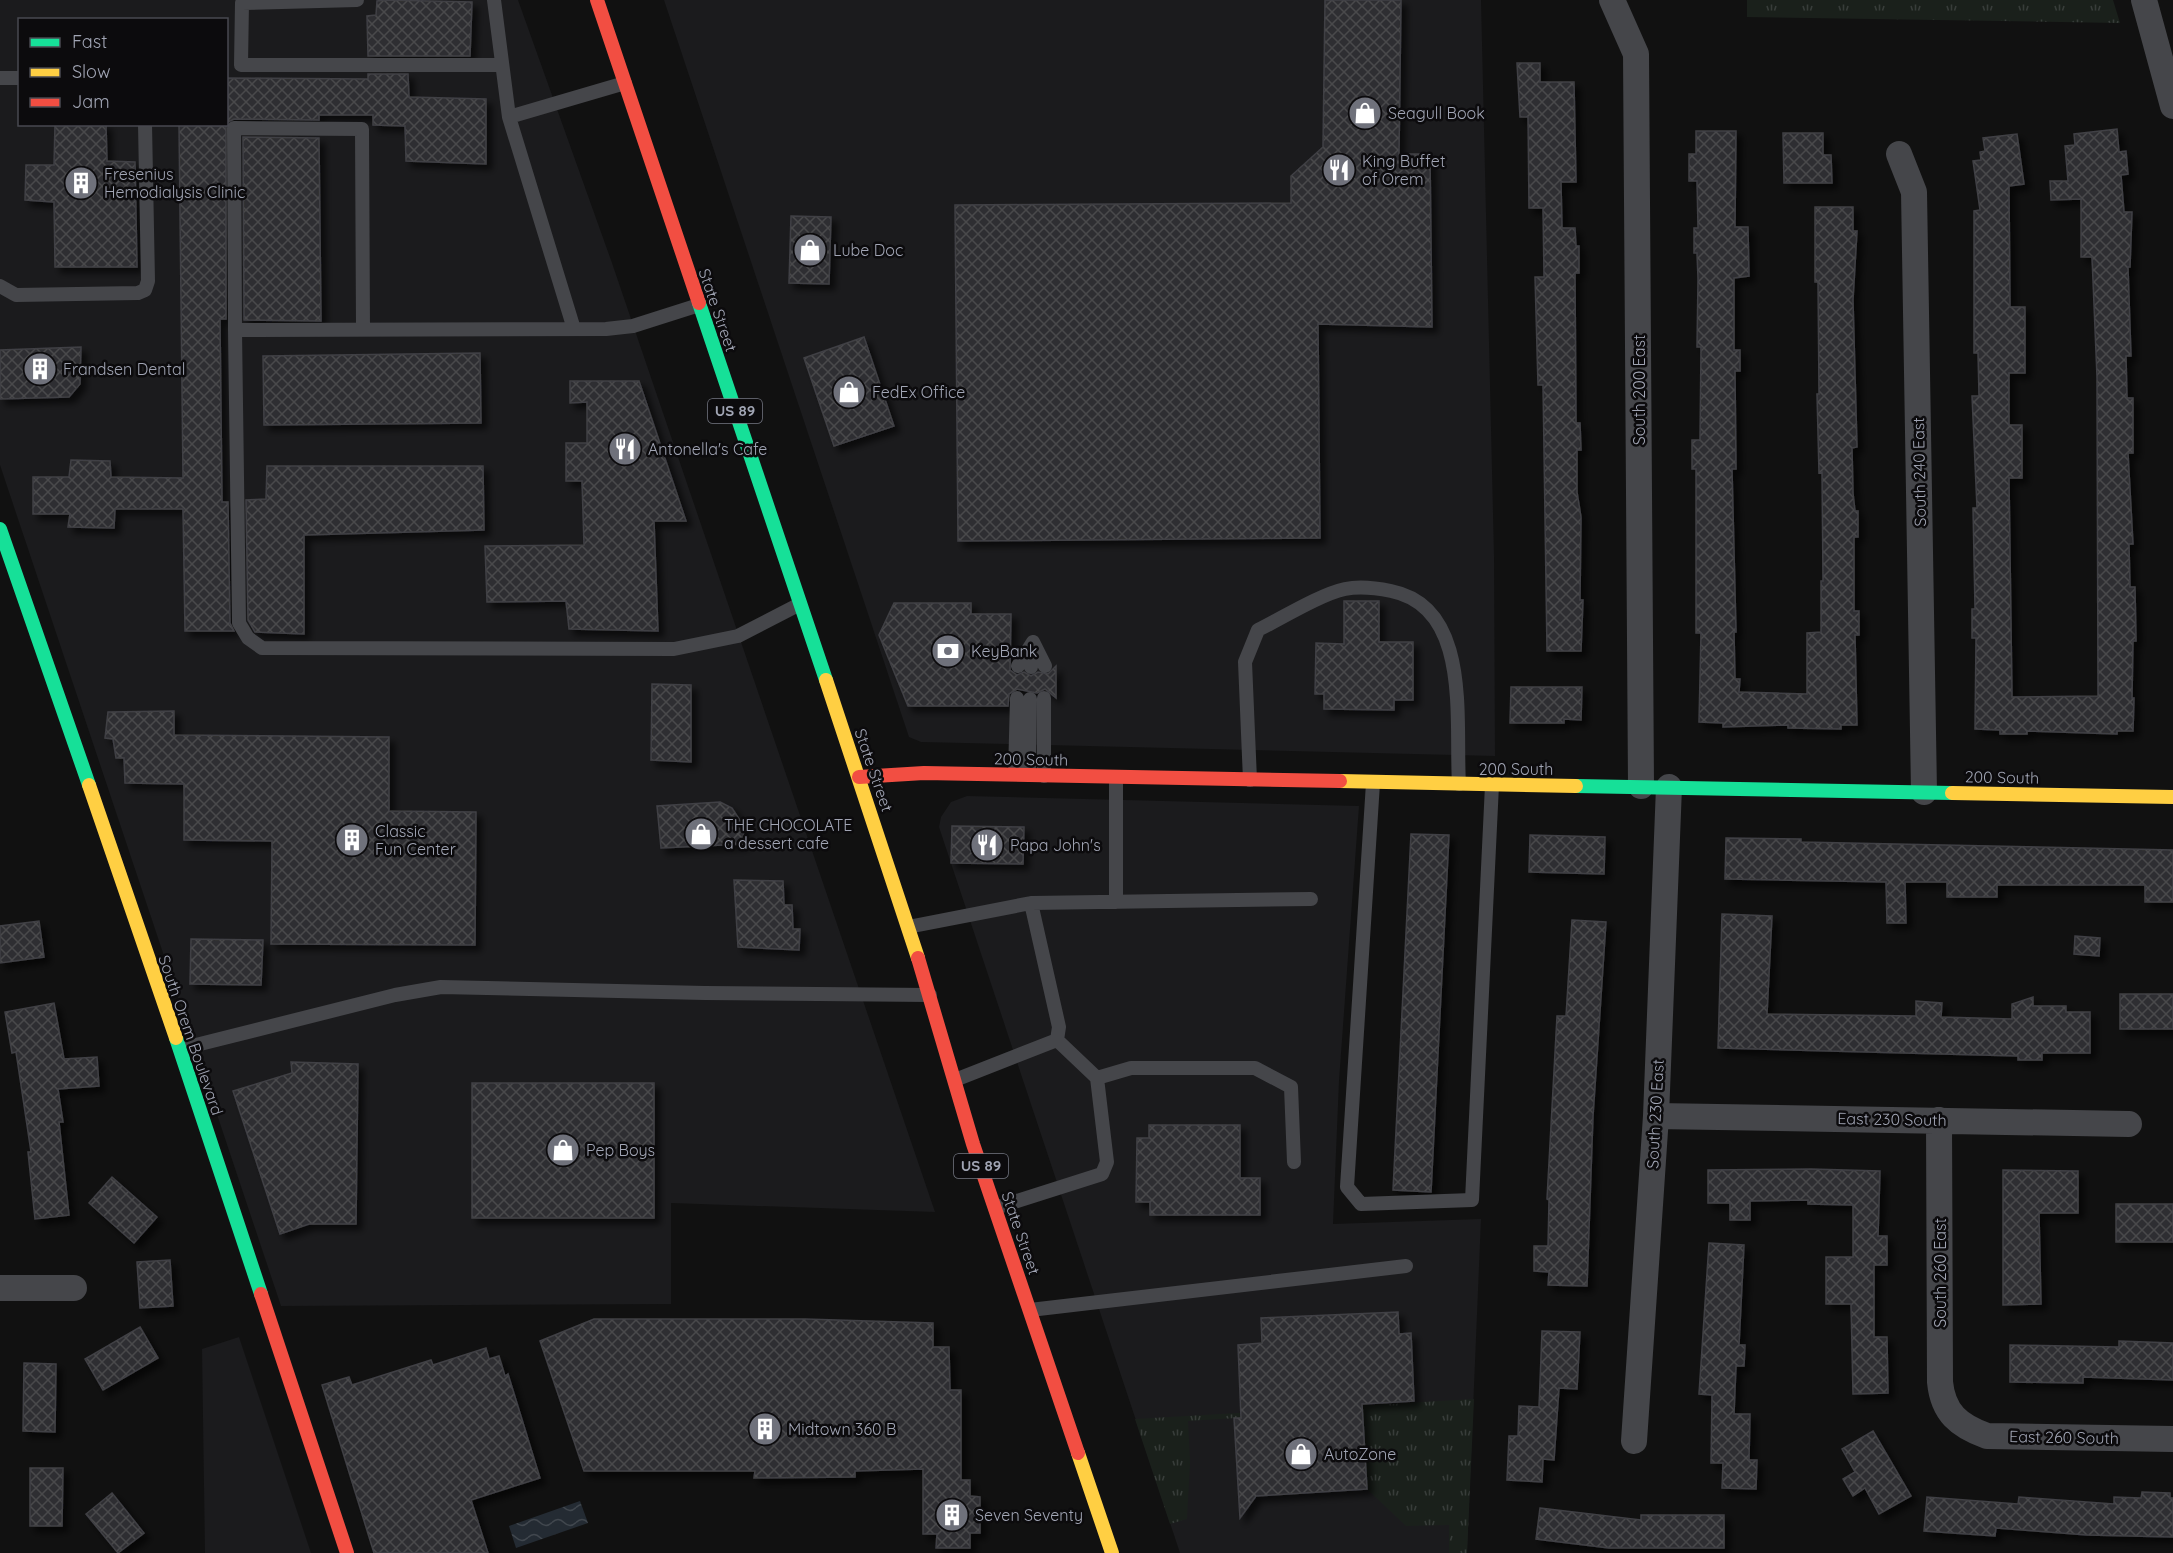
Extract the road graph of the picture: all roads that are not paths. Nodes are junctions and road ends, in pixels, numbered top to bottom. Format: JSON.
{"nodes":[{"id":1,"x":357,"y":0,"type":"edge"},
{"id":2,"x":597,"y":0,"type":"edge"},
{"id":3,"x":1612,"y":0,"type":"edge"},
{"id":4,"x":2144,"y":0,"type":"edge"},
{"id":5,"x":497,"y":1,"type":"edge"},
{"id":6,"x":502,"y":65,"type":"junction"},
{"id":7,"x":0,"y":78,"type":"edge"},
{"id":8,"x":18,"y":78,"type":"edge"},
{"id":9,"x":625,"y":83,"type":"junction"},
{"id":10,"x":2173,"y":106,"type":"edge"},
{"id":11,"x":509,"y":117,"type":"junction"},
{"id":12,"x":145,"y":126,"type":"edge"},
{"id":13,"x":1899,"y":154,"type":"dead end"},
{"id":14,"x":0,"y":286,"type":"edge"},
{"id":15,"x":699,"y":305,"type":"junction"},
{"id":16,"x":363,"y":328,"type":"junction"},
{"id":17,"x":574,"y":329,"type":"junction"},
{"id":18,"x":235,"y":330,"type":"junction"},
{"id":19,"x":0,"y":529,"type":"edge"},
{"id":20,"x":800,"y":604,"type":"junction"},
{"id":21,"x":1031,"y":667,"type":"joint"},
{"id":22,"x":1022,"y":776,"type":"junction"},
{"id":23,"x":1044,"y":776,"type":"junction"},
{"id":24,"x":860,"y":777,"type":"junction"},
{"id":25,"x":1116,"y":777,"type":"junction"},
{"id":26,"x":1250,"y":780,"type":"junction"},
{"id":27,"x":1373,"y":783,"type":"junction"},
{"id":28,"x":1459,"y":785,"type":"junction"},
{"id":29,"x":1492,"y":785,"type":"junction"},
{"id":30,"x":1641,"y":786,"type":"junction"},
{"id":31,"x":1670,"y":787,"type":"junction"},
{"id":32,"x":1924,"y":792,"type":"junction"},
{"id":33,"x":2173,"y":797,"type":"edge"},
{"id":34,"x":1311,"y":899,"type":"dead end"},
{"id":35,"x":1116,"y":902,"type":"junction"},
{"id":36,"x":1031,"y":903,"type":"junction"},
{"id":37,"x":908,"y":927,"type":"junction"},
{"id":38,"x":930,"y":995,"type":"junction"},
{"id":39,"x":1057,"y":1040,"type":"junction"},
{"id":40,"x":180,"y":1049,"type":"junction"},
{"id":41,"x":1096,"y":1078,"type":"junction"},
{"id":42,"x":955,"y":1080,"type":"junction"},
{"id":43,"x":1656,"y":1116,"type":"junction"},
{"id":44,"x":1939,"y":1120,"type":"junction"},
{"id":45,"x":2129,"y":1124,"type":"dead end"},
{"id":46,"x":1294,"y":1162,"type":"dead end"},
{"id":47,"x":995,"y":1208,"type":"junction"},
{"id":48,"x":1406,"y":1266,"type":"dead end"},
{"id":49,"x":0,"y":1288,"type":"edge"},
{"id":50,"x":74,"y":1288,"type":"dead end"},
{"id":51,"x":1030,"y":1310,"type":"junction"},
{"id":52,"x":1958,"y":1422,"type":"joint"},
{"id":53,"x":2173,"y":1439,"type":"edge"},
{"id":54,"x":1634,"y":1440,"type":"dead end"},
{"id":55,"x":348,"y":1553,"type":"edge"},
{"id":56,"x":1112,"y":1553,"type":"edge"}],
"edges":[{"from":1,"to":6,"type":"lane"},
{"from":2,"to":9,"type":"street","name":"State Street","number":"US 89"},
{"from":3,"to":30,"type":"street","name":"South 200 East"},
{"from":4,"to":10,"type":"street"},
{"from":5,"to":6,"type":"lane"},
{"from":6,"to":11,"type":"lane"},
{"from":7,"to":8,"type":"lane"},
{"from":9,"to":11,"type":"lane"},
{"from":9,"to":15,"type":"street","name":"State Street","number":"US 89"},
{"from":11,"to":17,"type":"lane"},
{"from":12,"to":14,"type":"lane"},
{"from":13,"to":32,"type":"street","name":"South 240 East"},
{"from":15,"to":17,"type":"lane"},
{"from":15,"to":20,"type":"street","name":"State Street","number":"US 89"},
{"from":16,"to":17,"type":"lane"},
{"from":16,"to":18,"type":"lane"},
{"from":16,"to":18,"type":"lane"},
{"from":18,"to":20,"type":"lane"},
{"from":19,"to":40,"type":"street","name":"South Orem Boulevard"},
{"from":20,"to":24,"type":"street","name":"State Street","number":"US 89"},
{"from":21,"to":21,"type":"lane"},
{"from":22,"to":23,"type":"street","name":"200 South"},
{"from":22,"to":23,"type":"lane"},
{"from":22,"to":24,"type":"street","name":"200 South"},
{"from":23,"to":25,"type":"street","name":"200 South"},
{"from":24,"to":37,"type":"street","name":"State Street","number":"US 89"},
{"from":25,"to":26,"type":"street","name":"200 South"},
{"from":25,"to":35,"type":"lane"},
{"from":26,"to":27,"type":"street","name":"200 South"},
{"from":26,"to":28,"type":"lane"},
{"from":27,"to":28,"type":"street","name":"200 South"},
{"from":27,"to":29,"type":"lane"},
{"from":28,"to":29,"type":"street","name":"200 South"},
{"from":29,"to":30,"type":"street","name":"200 South"},
{"from":30,"to":31,"type":"street","name":"200 South"},
{"from":31,"to":32,"type":"street","name":"200 South"},
{"from":31,"to":43,"type":"street","name":"South 230 East"},
{"from":32,"to":33,"type":"street","name":"200 South"},
{"from":34,"to":35,"type":"lane"},
{"from":35,"to":36,"type":"lane"},
{"from":36,"to":37,"type":"lane"},
{"from":36,"to":39,"type":"lane"},
{"from":37,"to":38,"type":"street","name":"State Street","number":"US 89"},
{"from":38,"to":40,"type":"lane"},
{"from":38,"to":42,"type":"street","name":"State Street","number":"US 89"},
{"from":39,"to":41,"type":"lane"},
{"from":39,"to":42,"type":"lane"},
{"from":40,"to":55,"type":"street","name":"South Orem Boulevard"},
{"from":41,"to":46,"type":"lane"},
{"from":41,"to":47,"type":"lane"},
{"from":42,"to":47,"type":"street","name":"State Street","number":"US 89"},
{"from":43,"to":44,"type":"street","name":"East 230 South"},
{"from":43,"to":54,"type":"street","name":"South 230 East"},
{"from":44,"to":45,"type":"street","name":"East 230 South"},
{"from":44,"to":52,"type":"street","name":"South 260 East"},
{"from":47,"to":51,"type":"street","name":"State Street","number":"US 89"},
{"from":48,"to":51,"type":"lane"},
{"from":49,"to":50,"type":"street"},
{"from":51,"to":56,"type":"street","name":"State Street","number":"US 89"},
{"from":52,"to":53,"type":"street","name":"East 260 South"}]}
